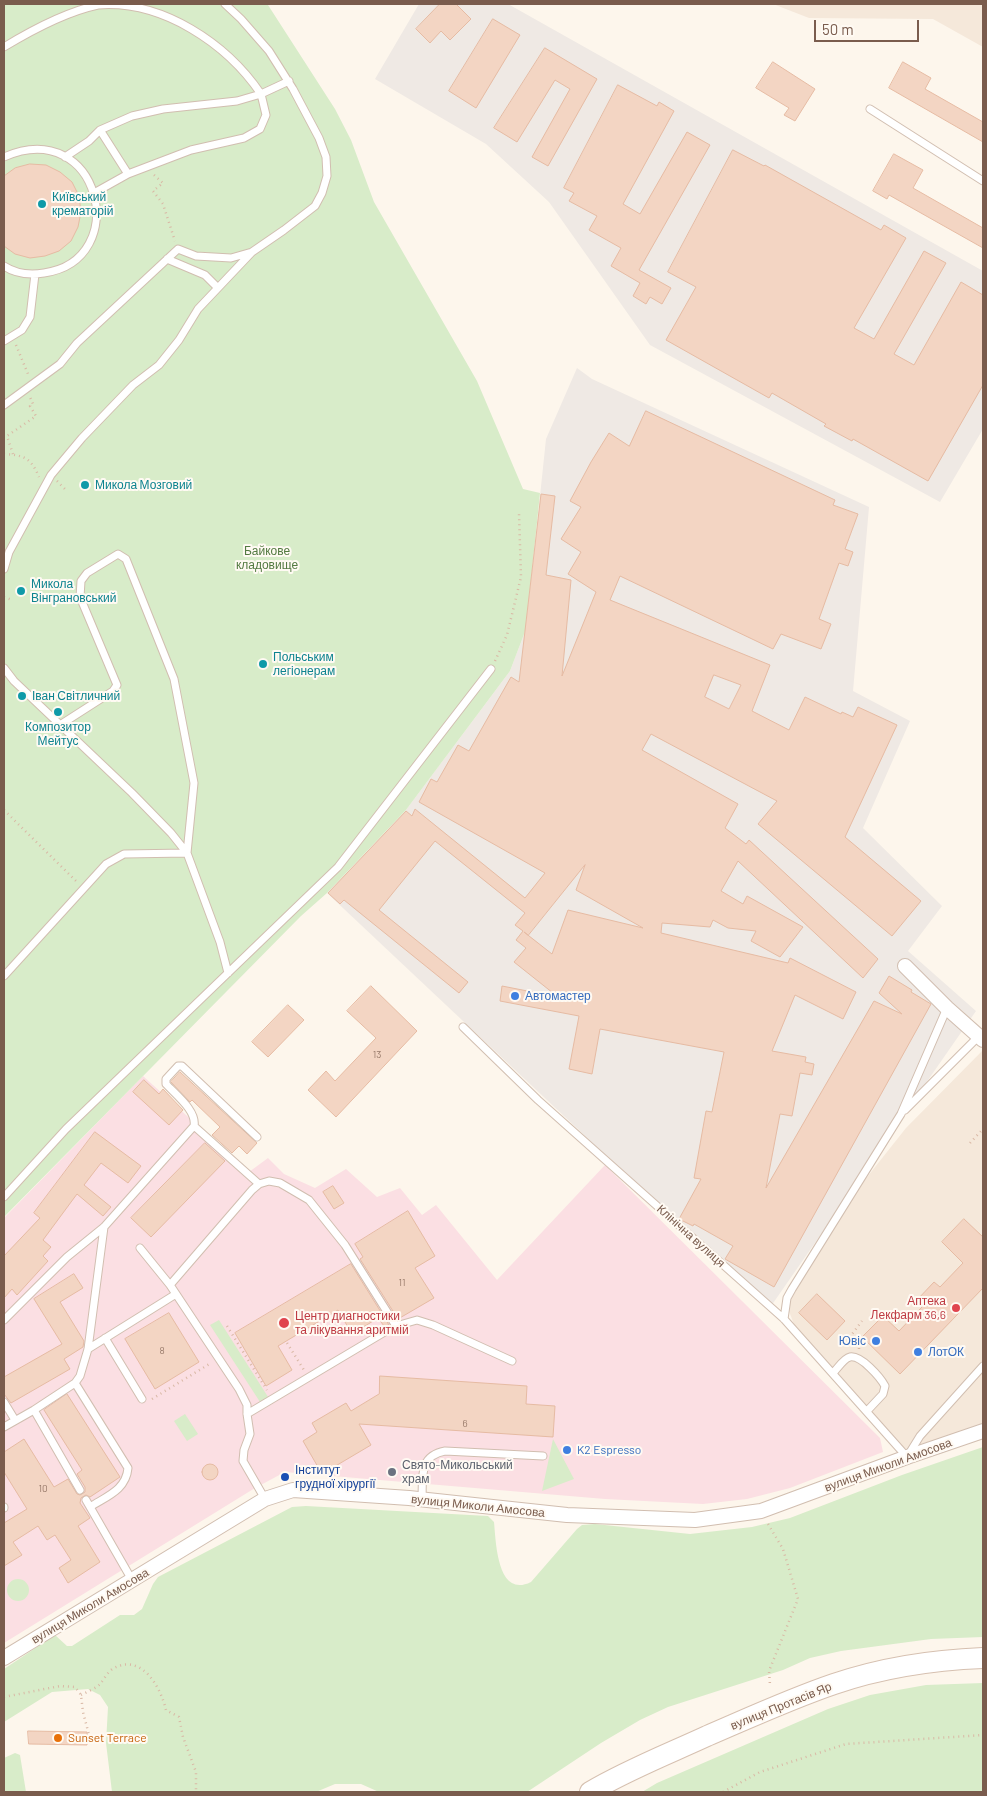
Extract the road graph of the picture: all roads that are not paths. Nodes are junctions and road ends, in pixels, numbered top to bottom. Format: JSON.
{"nodes":[{"id":1,"x":225,"y":4,"type":"edge"},
{"id":2,"x":4,"y":47,"type":"edge"},
{"id":3,"x":289,"y":82,"type":"junction"},
{"id":4,"x":260,"y":94,"type":"junction"},
{"id":5,"x":870,"y":109,"type":"dead end"},
{"id":6,"x":100,"y":130,"type":"junction"},
{"id":7,"x":4,"y":157,"type":"edge"},
{"id":8,"x":65,"y":157,"type":"junction"},
{"id":9,"x":128,"y":174,"type":"junction"},
{"id":10,"x":983,"y":181,"type":"edge"},
{"id":11,"x":94,"y":193,"type":"junction"},
{"id":12,"x":252,"y":252,"type":"junction"},
{"id":13,"x":167,"y":259,"type":"junction"},
{"id":14,"x":4,"y":266,"type":"edge"},
{"id":15,"x":34,"y":274,"type":"junction"},
{"id":16,"x":217,"y":288,"type":"junction"},
{"id":17,"x":4,"y":341,"type":"edge"},
{"id":18,"x":4,"y":405,"type":"edge"},
{"id":19,"x":4,"y":569,"type":"edge"},
{"id":20,"x":4,"y":668,"type":"edge"},
{"id":21,"x":491,"y":670,"type":"road end"},
{"id":22,"x":60,"y":725,"type":"junction"},
{"id":23,"x":187,"y":853,"type":"junction"},
{"id":24,"x":904,"y":966,"type":"dead end"},
{"id":25,"x":228,"y":973,"type":"junction"},
{"id":26,"x":4,"y":976,"type":"edge"},
{"id":27,"x":947,"y":1008,"type":"junction"},
{"id":28,"x":463,"y":1027,"type":"dead end"},
{"id":29,"x":981,"y":1038,"type":"edge"},
{"id":30,"x":901,"y":1114,"type":"junction"},
{"id":31,"x":194,"y":1126,"type":"junction"},
{"id":32,"x":257,"y":1138,"type":"dead end"},
{"id":33,"x":259,"y":1184,"type":"junction"},
{"id":34,"x":4,"y":1197,"type":"edge"},
{"id":35,"x":104,"y":1227,"type":"junction"},
{"id":36,"x":140,"y":1248,"type":"dead end"},
{"id":37,"x":170,"y":1284,"type":"junction"},
{"id":38,"x":176,"y":1294,"type":"junction"},
{"id":39,"x":784,"y":1319,"type":"junction"},
{"id":40,"x":4,"y":1320,"type":"edge"},
{"id":41,"x":388,"y":1330,"type":"dead end"},
{"id":42,"x":105,"y":1338,"type":"junction"},
{"id":43,"x":88,"y":1349,"type":"junction"},
{"id":44,"x":512,"y":1361,"type":"dead end"},
{"id":45,"x":983,"y":1366,"type":"edge"},
{"id":46,"x":833,"y":1373,"type":"junction"},
{"id":47,"x":75,"y":1383,"type":"junction"},
{"id":48,"x":142,"y":1399,"type":"road end"},
{"id":49,"x":4,"y":1402,"type":"edge"},
{"id":50,"x":34,"y":1410,"type":"junction"},
{"id":51,"x":867,"y":1411,"type":"junction"},
{"id":52,"x":247,"y":1414,"type":"junction"},
{"id":53,"x":15,"y":1420,"type":"junction"},
{"id":54,"x":4,"y":1427,"type":"edge"},
{"id":55,"x":983,"y":1431,"type":"edge"},
{"id":56,"x":543,"y":1456,"type":"dead end"},
{"id":57,"x":907,"y":1457,"type":"junction"},
{"id":58,"x":80,"y":1490,"type":"dead end"},
{"id":59,"x":265,"y":1499,"type":"junction"},
{"id":60,"x":86,"y":1500,"type":"dead end"},
{"id":61,"x":422,"y":1500,"type":"junction"},
{"id":62,"x":90,"y":1507,"type":"junction"},
{"id":63,"x":132,"y":1580,"type":"junction"},
{"id":64,"x":4,"y":1658,"type":"edge"},
{"id":65,"x":983,"y":1658,"type":"edge"},
{"id":66,"x":590,"y":1792,"type":"edge"}],
"edges":[{"from":1,"to":3,"type":"lane"},
{"from":2,"to":4,"type":"lane"},
{"from":3,"to":4,"type":"lane"},
{"from":3,"to":12,"type":"lane"},
{"from":4,"to":6,"type":"lane"},
{"from":4,"to":9,"type":"lane"},
{"from":5,"to":10,"type":"lane"},
{"from":6,"to":8,"type":"lane"},
{"from":6,"to":9,"type":"lane"},
{"from":7,"to":8,"type":"lane"},
{"from":8,"to":11,"type":"lane"},
{"from":9,"to":11,"type":"lane"},
{"from":11,"to":15,"type":"lane"},
{"from":12,"to":13,"type":"lane"},
{"from":12,"to":16,"type":"lane"},
{"from":13,"to":16,"type":"lane"},
{"from":13,"to":18,"type":"lane"},
{"from":14,"to":15,"type":"lane"},
{"from":15,"to":17,"type":"lane"},
{"from":16,"to":19,"type":"lane"},
{"from":20,"to":22,"type":"lane"},
{"from":21,"to":25,"type":"lane"},
{"from":22,"to":23,"type":"lane"},
{"from":22,"to":23,"type":"lane"},
{"from":23,"to":25,"type":"lane"},
{"from":23,"to":26,"type":"lane"},
{"from":24,"to":27,"type":"street"},
{"from":25,"to":34,"type":"lane"},
{"from":27,"to":29,"type":"street"},
{"from":27,"to":30,"type":"lane"},
{"from":28,"to":39,"type":"lane","name":"Клінічна вулиця"},
{"from":29,"to":30,"type":"lane"},
{"from":30,"to":39,"type":"lane"},
{"from":31,"to":32,"type":"lane"},
{"from":31,"to":33,"type":"lane"},
{"from":31,"to":35,"type":"lane"},
{"from":33,"to":37,"type":"lane"},
{"from":33,"to":44,"type":"lane"},
{"from":35,"to":40,"type":"lane"},
{"from":35,"to":43,"type":"lane"},
{"from":36,"to":37,"type":"lane"},
{"from":37,"to":38,"type":"lane"},
{"from":38,"to":42,"type":"lane"},
{"from":38,"to":52,"type":"lane"},
{"from":39,"to":46,"type":"lane","name":"Клінічна вулиця"},
{"from":41,"to":52,"type":"lane"},
{"from":42,"to":43,"type":"lane"},
{"from":42,"to":48,"type":"lane"},
{"from":43,"to":47,"type":"lane"},
{"from":45,"to":57,"type":"lane"},
{"from":46,"to":51,"type":"lane","name":"Клінічна вулиця"},
{"from":46,"to":51,"type":"lane"},
{"from":47,"to":50,"type":"lane"},
{"from":47,"to":62,"type":"lane"},
{"from":49,"to":53,"type":"lane"},
{"from":50,"to":53,"type":"lane"},
{"from":50,"to":58,"type":"lane"},
{"from":51,"to":57,"type":"lane","name":"Клінічна вулиця"},
{"from":52,"to":59,"type":"lane"},
{"from":53,"to":54,"type":"lane"},
{"from":55,"to":57,"type":"street","name":"вулиця Миколи Амосова"},
{"from":56,"to":61,"type":"lane"},
{"from":57,"to":61,"type":"street","name":"вулиця Миколи Амосова"},
{"from":59,"to":61,"type":"street","name":"вулиця Миколи Амосова"},
{"from":59,"to":63,"type":"street","name":"вулиця Миколи Амосова"},
{"from":60,"to":62,"type":"lane"},
{"from":62,"to":63,"type":"lane"},
{"from":63,"to":64,"type":"street","name":"вулиця Миколи Амосова"},
{"from":65,"to":66,"type":"main road","name":"вулиця Протасів Яр"}]}
